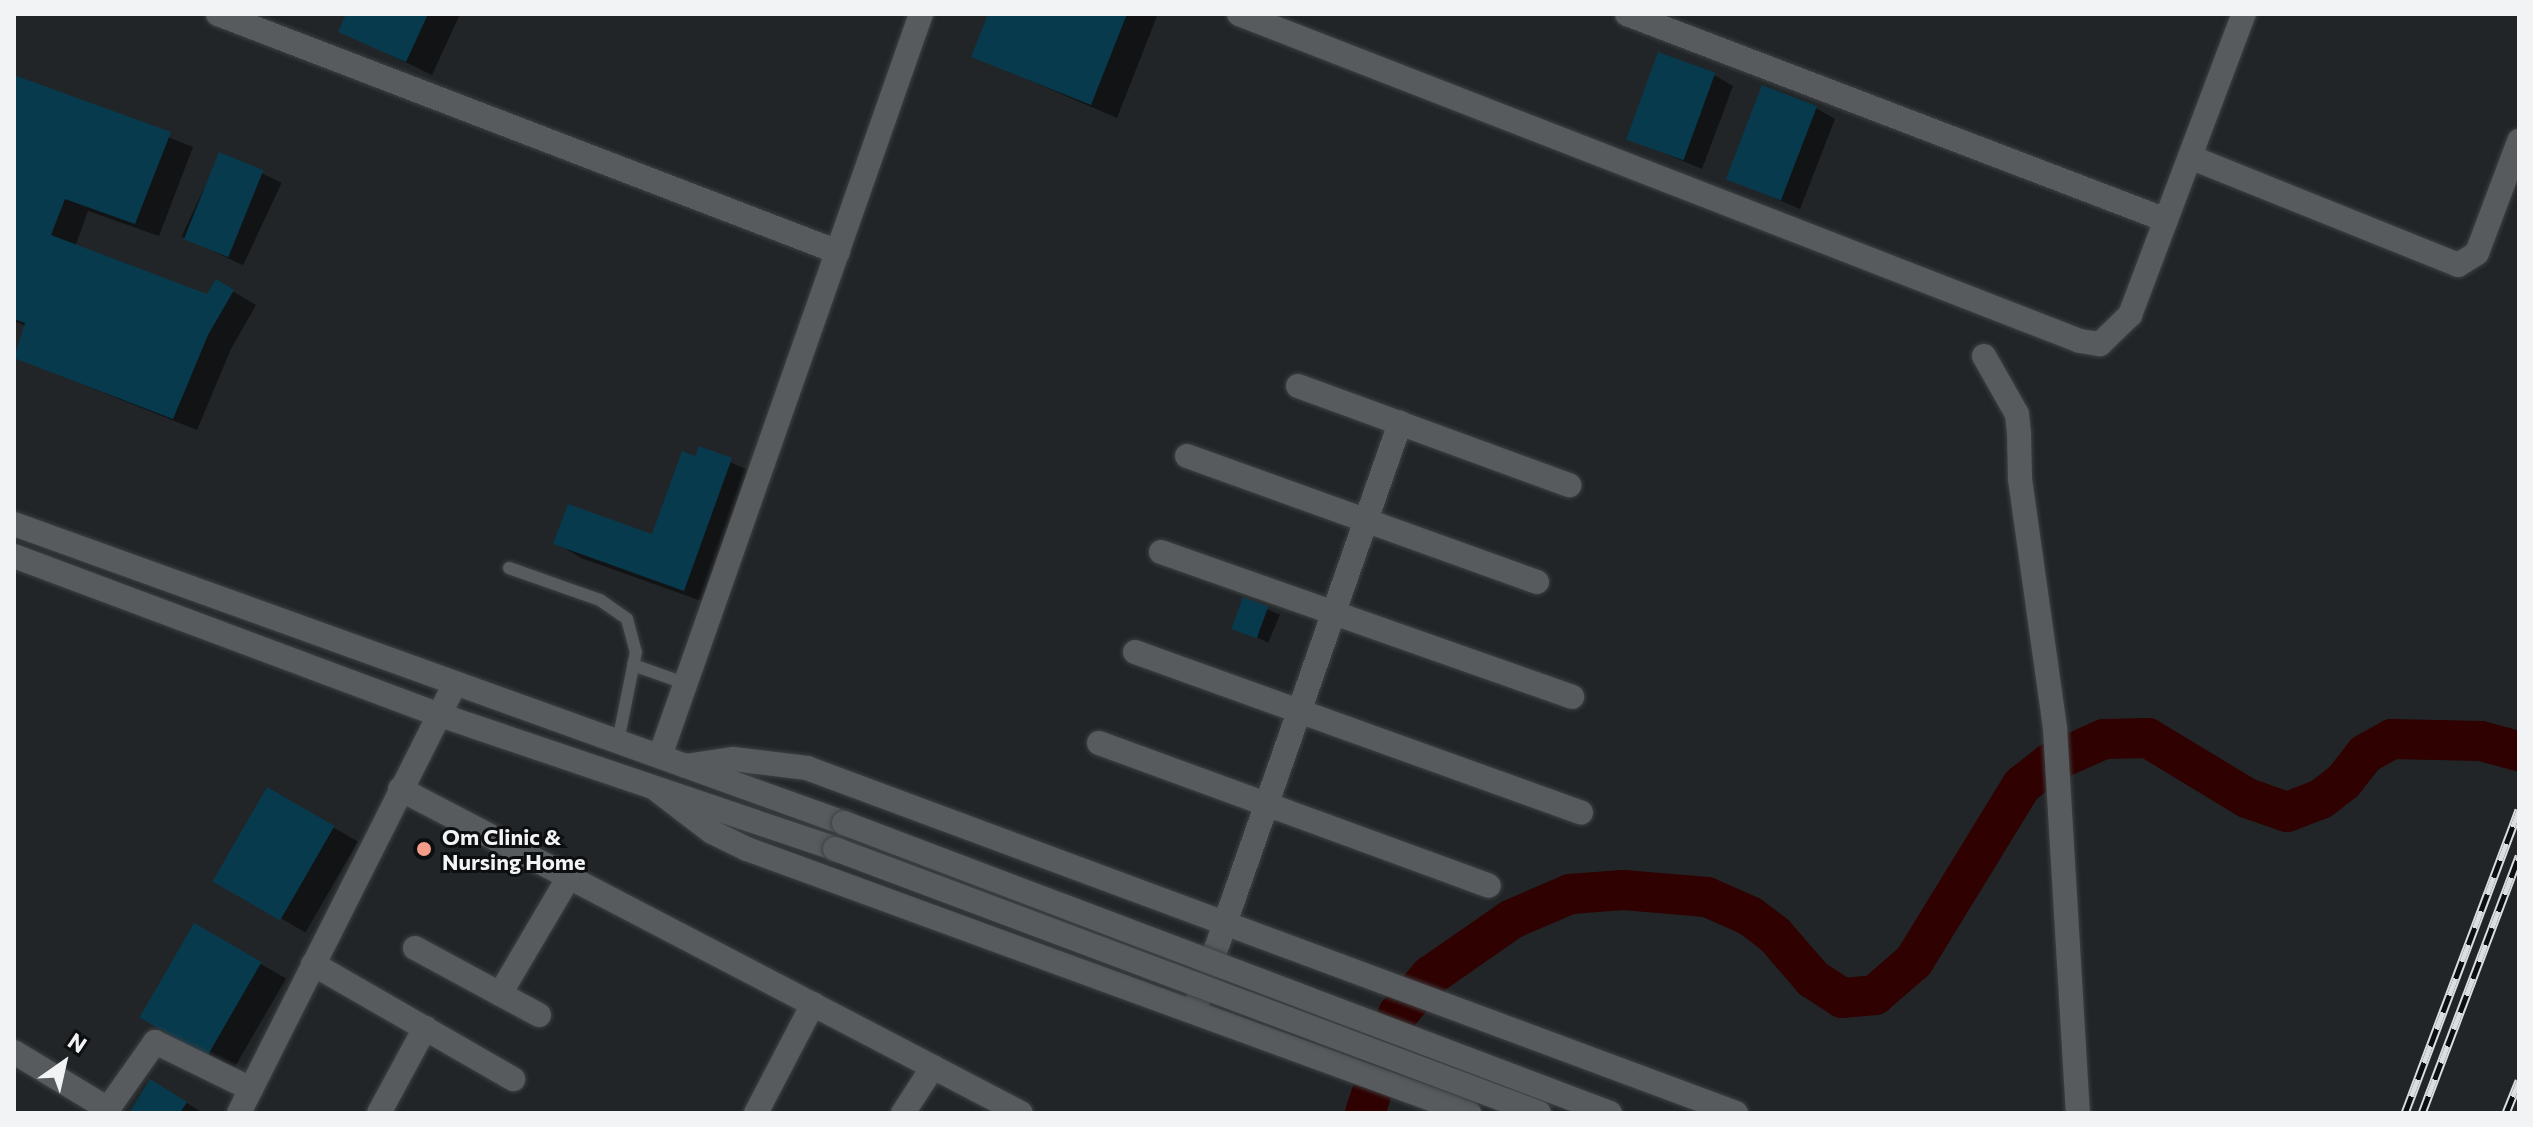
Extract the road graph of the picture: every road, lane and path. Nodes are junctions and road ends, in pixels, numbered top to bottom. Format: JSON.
{"nodes":[{"id":1,"x":218,"y":14,"type":"edge"},
{"id":2,"x":1239,"y":14,"type":"edge"},
{"id":3,"x":1627,"y":14,"type":"edge"},
{"id":4,"x":2244,"y":14,"type":"edge"},
{"id":5,"x":918,"y":15,"type":"edge"},
{"id":6,"x":2519,"y":141,"type":"edge"},
{"id":7,"x":2190,"y":157,"type":"junction"},
{"id":8,"x":2166,"y":220,"type":"junction"},
{"id":9,"x":838,"y":252,"type":"junction"},
{"id":10,"x":1984,"y":356,"type":"dead end"},
{"id":11,"x":1298,"y":386,"type":"dead end"},
{"id":12,"x":1400,"y":423,"type":"junction"},
{"id":13,"x":1187,"y":456,"type":"dead end"},
{"id":14,"x":1569,"y":485,"type":"dead end"},
{"id":15,"x":1366,"y":521,"type":"junction"},
{"id":16,"x":14,"y":524,"type":"edge"},
{"id":17,"x":1161,"y":552,"type":"dead end"},
{"id":18,"x":14,"y":556,"type":"edge"},
{"id":19,"x":509,"y":568,"type":"dead end"},
{"id":20,"x":1537,"y":582,"type":"dead end"},
{"id":21,"x":1332,"y":615,"type":"junction"},
{"id":22,"x":1135,"y":652,"type":"dead end"},
{"id":23,"x":633,"y":665,"type":"junction"},
{"id":24,"x":455,"y":683,"type":"junction"},
{"id":25,"x":689,"y":684,"type":"junction"},
{"id":26,"x":1572,"y":697,"type":"dead end"},
{"id":27,"x":1299,"y":711,"type":"junction"},
{"id":28,"x":440,"y":715,"type":"junction"},
{"id":29,"x":618,"y":741,"type":"junction"},
{"id":30,"x":1099,"y":743,"type":"dead end"},
{"id":31,"x":660,"y":756,"type":"junction"},
{"id":32,"x":685,"y":766,"type":"junction"},
{"id":33,"x":652,"y":786,"type":"junction"},
{"id":34,"x":400,"y":789,"type":"junction"},
{"id":35,"x":1266,"y":804,"type":"junction"},
{"id":36,"x":1581,"y":813,"type":"dead end"},
{"id":37,"x":569,"y":877,"type":"junction"},
{"id":38,"x":1489,"y":886,"type":"dead end"},
{"id":39,"x":1224,"y":924,"type":"junction"},
{"id":40,"x":415,"y":948,"type":"dead end"},
{"id":41,"x":313,"y":964,"type":"junction"},
{"id":42,"x":500,"y":994,"type":"junction"},
{"id":43,"x":813,"y":1004,"type":"junction"},
{"id":44,"x":1195,"y":1011,"type":"junction"},
{"id":45,"x":539,"y":1015,"type":"dead end"},
{"id":46,"x":425,"y":1028,"type":"junction"},
{"id":47,"x":14,"y":1052,"type":"edge"},
{"id":48,"x":933,"y":1067,"type":"junction"},
{"id":49,"x":513,"y":1079,"type":"dead end"},
{"id":50,"x":251,"y":1089,"type":"junction"},
{"id":51,"x":1427,"y":1103,"type":"edge"},
{"id":52,"x":106,"y":1111,"type":"edge"},
{"id":53,"x":239,"y":1113,"type":"edge"},
{"id":54,"x":379,"y":1113,"type":"edge"},
{"id":55,"x":756,"y":1113,"type":"edge"},
{"id":56,"x":903,"y":1113,"type":"edge"},
{"id":57,"x":1021,"y":1113,"type":"edge"},
{"id":58,"x":1469,"y":1113,"type":"edge"},
{"id":59,"x":1539,"y":1113,"type":"edge"},
{"id":60,"x":1610,"y":1113,"type":"edge"},
{"id":61,"x":1736,"y":1113,"type":"edge"},
{"id":62,"x":2078,"y":1113,"type":"edge"}],
"edges":[{"from":1,"to":9,"type":"street"},
{"from":2,"to":8,"type":"street"},
{"from":3,"to":8,"type":"street"},
{"from":4,"to":7,"type":"street"},
{"from":5,"to":9,"type":"street"},
{"from":6,"to":7,"type":"street"},
{"from":7,"to":8,"type":"street"},
{"from":9,"to":25,"type":"street"},
{"from":10,"to":62,"type":"street"},
{"from":11,"to":12,"type":"street"},
{"from":12,"to":14,"type":"street"},
{"from":12,"to":15,"type":"street"},
{"from":13,"to":15,"type":"street"},
{"from":15,"to":20,"type":"street"},
{"from":15,"to":21,"type":"street"},
{"from":16,"to":24,"type":"street"},
{"from":17,"to":21,"type":"street"},
{"from":18,"to":28,"type":"street"},
{"from":19,"to":23,"type":"lane"},
{"from":21,"to":26,"type":"street"},
{"from":21,"to":27,"type":"street"},
{"from":22,"to":27,"type":"street"},
{"from":23,"to":25,"type":"lane"},
{"from":23,"to":29,"type":"lane"},
{"from":24,"to":28,"type":"street"},
{"from":24,"to":29,"type":"street"},
{"from":25,"to":31,"type":"street"},
{"from":27,"to":35,"type":"street"},
{"from":27,"to":36,"type":"street"},
{"from":28,"to":33,"type":"street"},
{"from":28,"to":34,"type":"street"},
{"from":29,"to":31,"type":"street"},
{"from":30,"to":35,"type":"street"},
{"from":31,"to":32,"type":"street"},
{"from":32,"to":39,"type":"street"},
{"from":32,"to":60,"type":"street","bridge":true},
{"from":33,"to":44,"type":"street"},
{"from":33,"to":59,"type":"street","bridge":true},
{"from":34,"to":37,"type":"street"},
{"from":34,"to":41,"type":"street"},
{"from":35,"to":38,"type":"street"},
{"from":35,"to":39,"type":"street"},
{"from":37,"to":42,"type":"street"},
{"from":37,"to":43,"type":"street"},
{"from":39,"to":44,"type":"street"},
{"from":39,"to":61,"type":"street"},
{"from":40,"to":42,"type":"street"},
{"from":41,"to":46,"type":"street"},
{"from":41,"to":50,"type":"street"},
{"from":42,"to":45,"type":"street"},
{"from":43,"to":48,"type":"street"},
{"from":43,"to":55,"type":"street"},
{"from":44,"to":51,"type":"street"},
{"from":46,"to":49,"type":"street"},
{"from":46,"to":54,"type":"street"},
{"from":47,"to":52,"type":"street"},
{"from":48,"to":56,"type":"street"},
{"from":48,"to":57,"type":"street"},
{"from":50,"to":52,"type":"street"},
{"from":50,"to":53,"type":"street"},
{"from":51,"to":58,"type":"street"}]}
